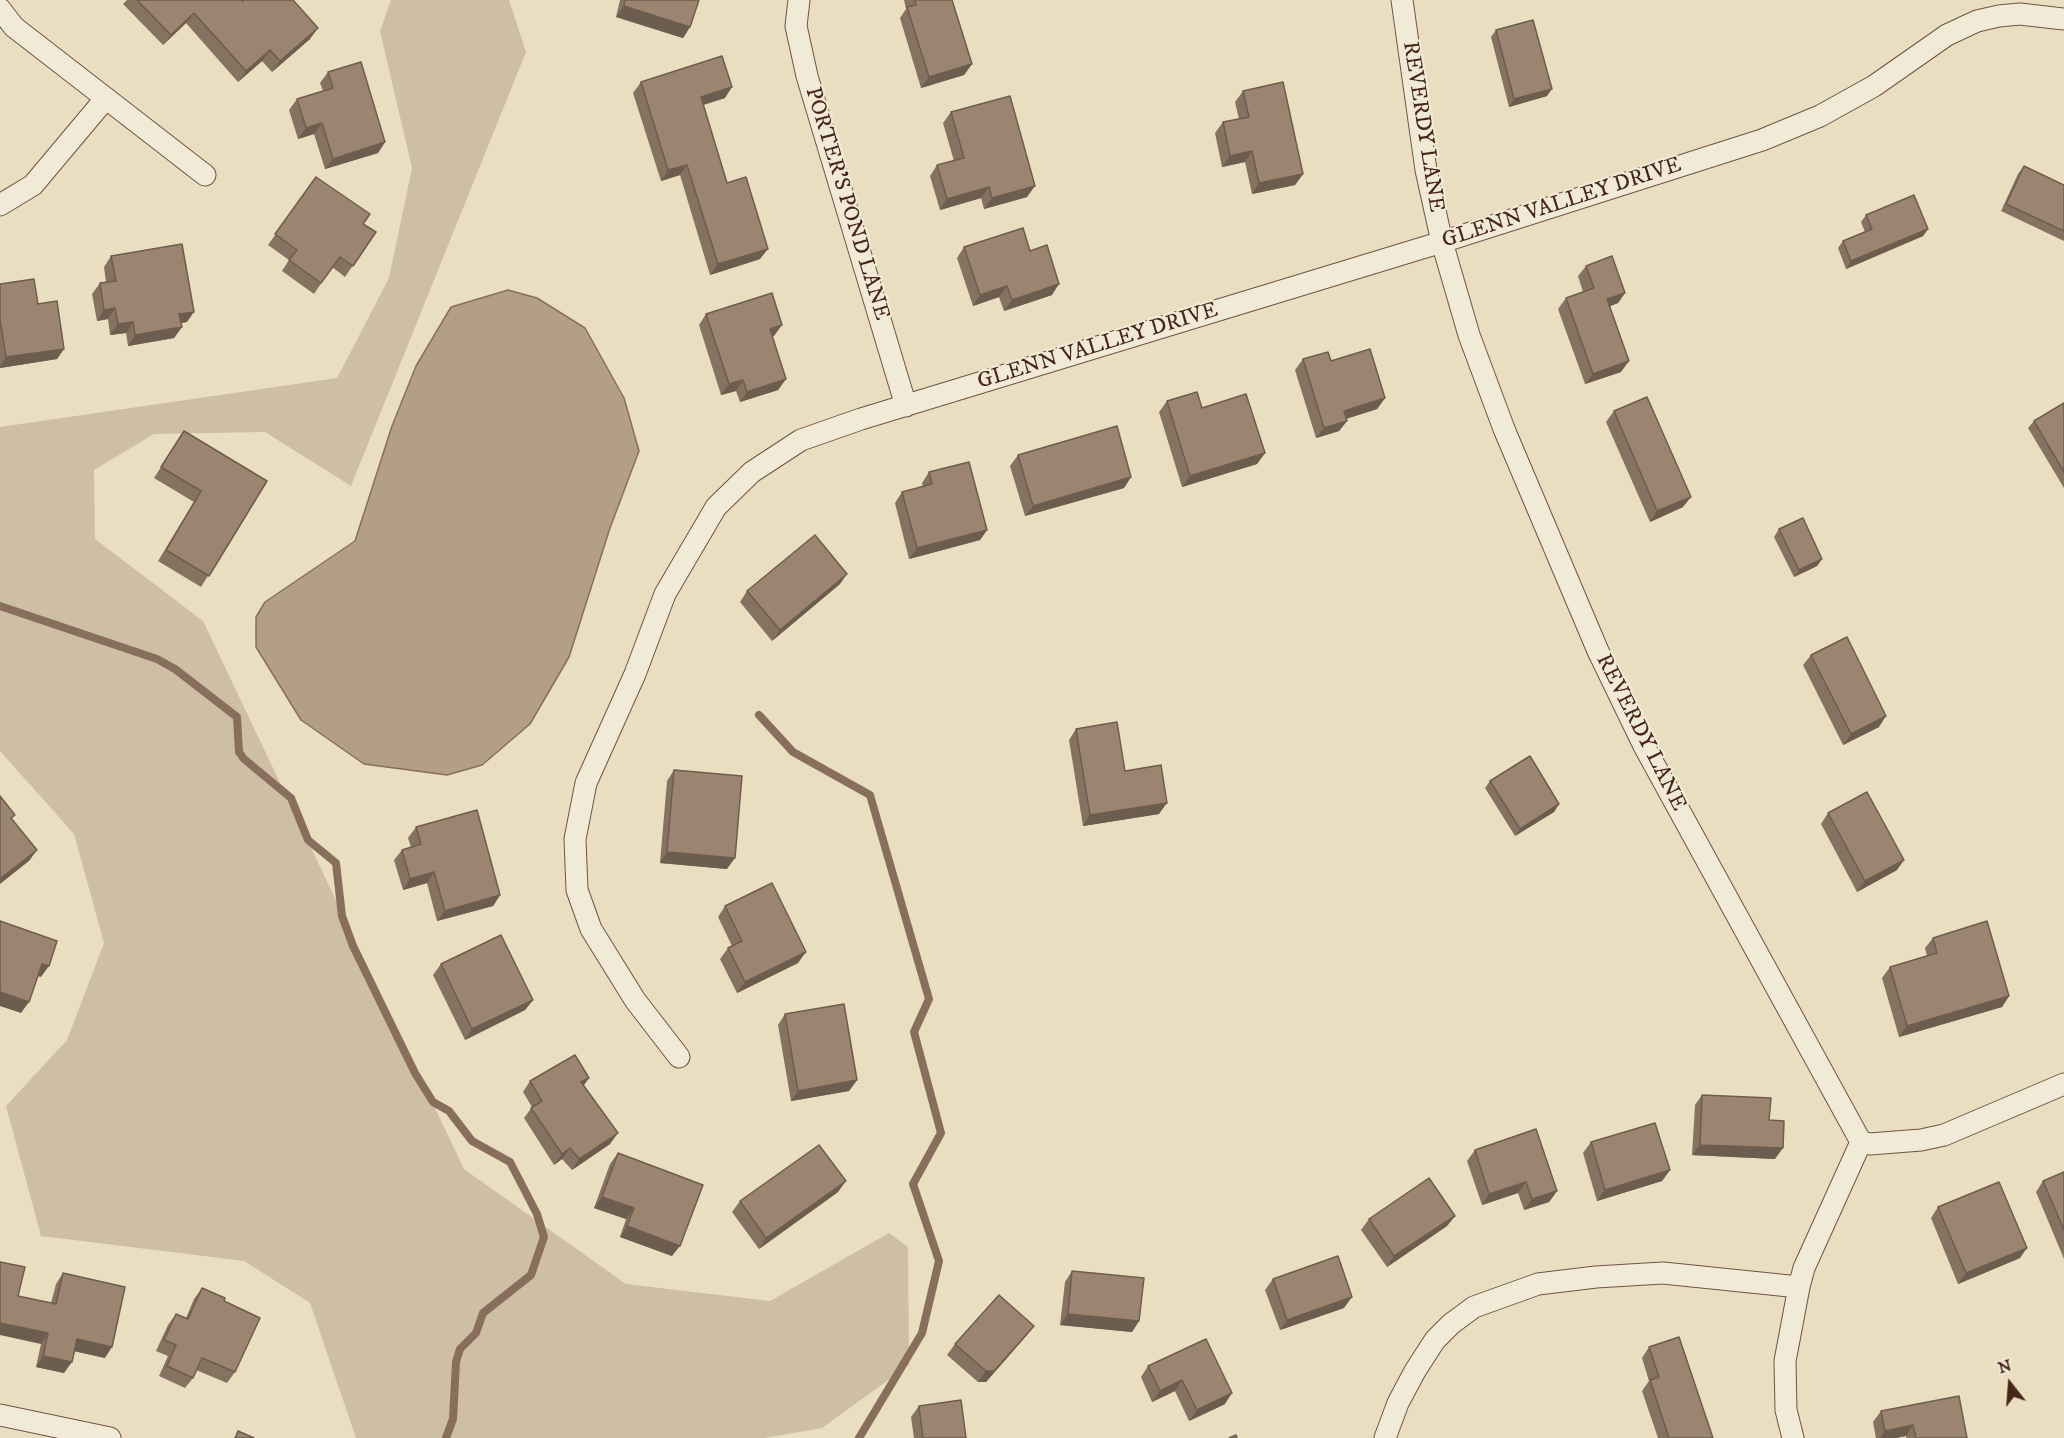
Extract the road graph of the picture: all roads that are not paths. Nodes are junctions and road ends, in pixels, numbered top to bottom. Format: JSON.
{"nodes":[{"id":1,"x":799,"y":0,"type":"edge"},
{"id":2,"x":1402,"y":0,"type":"edge"},
{"id":3,"x":0,"y":9,"type":"edge"},
{"id":4,"x":2064,"y":20,"type":"edge"},
{"id":5,"x":106,"y":98,"type":"junction"},
{"id":6,"x":205,"y":175,"type":"dead end"},
{"id":7,"x":0,"y":205,"type":"edge"},
{"id":8,"x":1442,"y":242,"type":"junction"},
{"id":9,"x":906,"y":406,"type":"junction"},
{"id":10,"x":679,"y":1057,"type":"dead end"},
{"id":11,"x":2064,"y":1084,"type":"edge"},
{"id":12,"x":1861,"y":1142,"type":"junction"},
{"id":13,"x":1799,"y":1287,"type":"junction"},
{"id":14,"x":0,"y":1415,"type":"edge"},
{"id":15,"x":110,"y":1438,"type":"edge"},
{"id":16,"x":1385,"y":1438,"type":"edge"},
{"id":17,"x":1793,"y":1438,"type":"edge"}],
"edges":[{"from":1,"to":9,"type":"street","name":"PORTER'S POND LANE"},
{"from":2,"to":8,"type":"street","name":"REVERDY LANE"},
{"from":3,"to":5,"type":"street"},
{"from":4,"to":8,"type":"street","name":"GLENN VALLEY DRIVE"},
{"from":5,"to":6,"type":"street"},
{"from":5,"to":7,"type":"street"},
{"from":8,"to":9,"type":"street","name":"GLENN VALLEY DRIVE"},
{"from":8,"to":12,"type":"street","name":"REVERDY LANE"},
{"from":9,"to":10,"type":"street","name":"GLENN VALLEY DRIVE"},
{"from":11,"to":12,"type":"street"},
{"from":12,"to":13,"type":"street"},
{"from":13,"to":16,"type":"street"},
{"from":13,"to":17,"type":"street"},
{"from":14,"to":15,"type":"street"}]}
